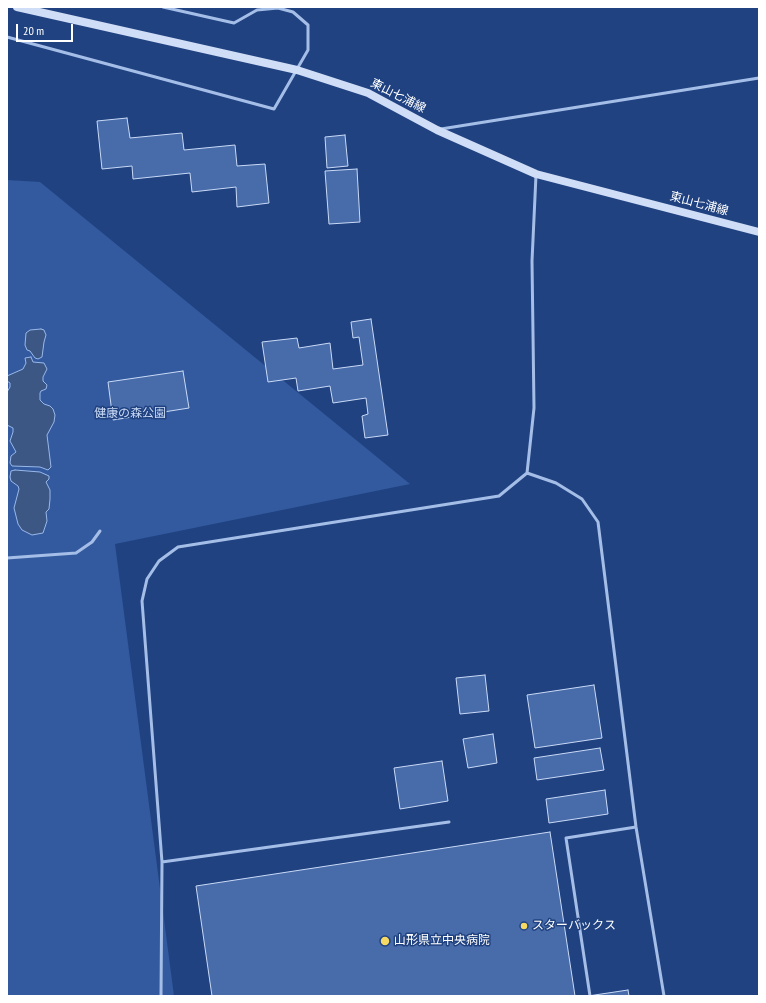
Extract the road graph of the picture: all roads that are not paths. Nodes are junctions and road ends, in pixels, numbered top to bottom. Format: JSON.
{"nodes":[{"id":1,"x":17,"y":7,"type":"edge"},
{"id":2,"x":163,"y":7,"type":"edge"},
{"id":3,"x":7,"y":37,"type":"edge"},
{"id":4,"x":297,"y":70,"type":"junction"},
{"id":5,"x":759,"y":78,"type":"edge"},
{"id":6,"x":437,"y":130,"type":"junction"},
{"id":7,"x":536,"y":174,"type":"junction"},
{"id":8,"x":759,"y":232,"type":"edge"},
{"id":9,"x":527,"y":472,"type":"junction"},
{"id":10,"x":100,"y":531,"type":"dead end"},
{"id":11,"x":7,"y":558,"type":"edge"},
{"id":12,"x":449,"y":822,"type":"dead end"},
{"id":13,"x":636,"y":827,"type":"junction"},
{"id":14,"x":162,"y":862,"type":"junction"},
{"id":15,"x":161,"y":996,"type":"edge"},
{"id":16,"x":590,"y":996,"type":"edge"},
{"id":17,"x":664,"y":996,"type":"edge"}],
"edges":[{"from":1,"to":4,"type":"main road","name":"東山七浦線"},
{"from":2,"to":4,"type":"lane"},
{"from":3,"to":4,"type":"lane"},
{"from":4,"to":6,"type":"main road","name":"東山七浦線"},
{"from":5,"to":6,"type":"lane"},
{"from":6,"to":7,"type":"main road","name":"東山七浦線"},
{"from":7,"to":8,"type":"main road","name":"東山七浦線"},
{"from":7,"to":9,"type":"lane"},
{"from":9,"to":13,"type":"lane"},
{"from":9,"to":14,"type":"lane"},
{"from":10,"to":11,"type":"lane"},
{"from":12,"to":14,"type":"lane"},
{"from":13,"to":16,"type":"lane"},
{"from":13,"to":17,"type":"lane"},
{"from":14,"to":15,"type":"lane"}]}
